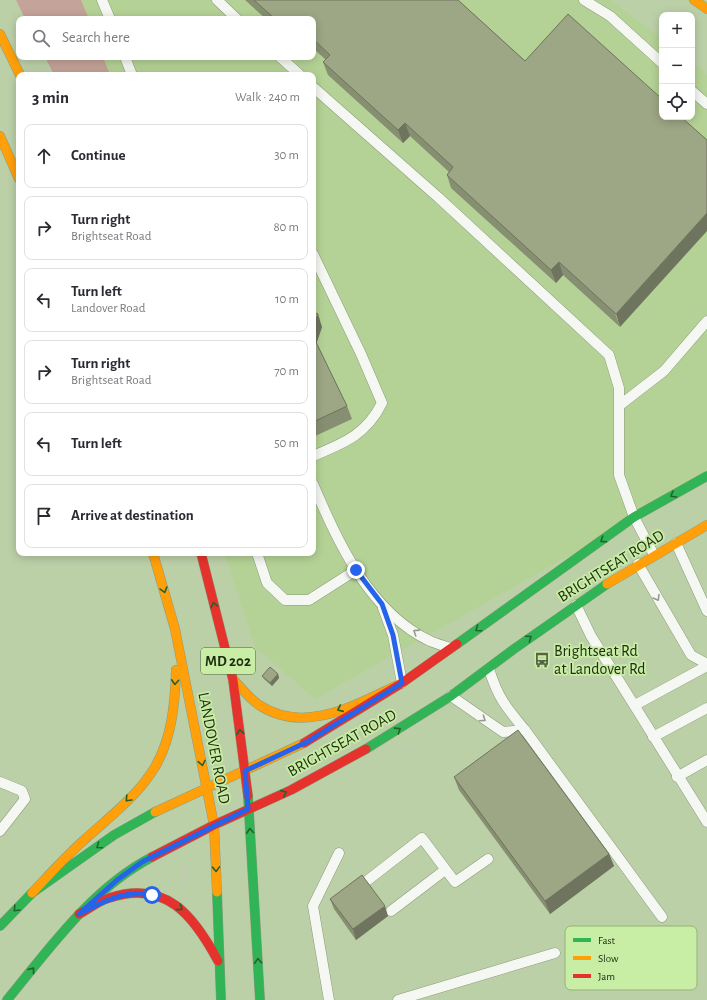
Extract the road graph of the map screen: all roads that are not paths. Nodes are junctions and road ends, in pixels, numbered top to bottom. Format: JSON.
{"nodes":[{"id":1,"x":102,"y":0,"type":"edge"},
{"id":2,"x":217,"y":0,"type":"edge"},
{"id":3,"x":584,"y":0,"type":"edge"},
{"id":4,"x":694,"y":0,"type":"edge"},
{"id":5,"x":707,"y":9,"type":"edge"},
{"id":6,"x":109,"y":16,"type":"edge"},
{"id":7,"x":235,"y":16,"type":"edge"},
{"id":8,"x":0,"y":34,"type":"edge"},
{"id":9,"x":126,"y":60,"type":"edge"},
{"id":10,"x":283,"y":60,"type":"edge"},
{"id":11,"x":659,"y":60,"type":"edge"},
{"id":12,"x":19,"y":72,"type":"edge"},
{"id":13,"x":131,"y":72,"type":"edge"},
{"id":14,"x":297,"y":72,"type":"edge"},
{"id":15,"x":316,"y":89,"type":"edge"},
{"id":16,"x":695,"y":93,"type":"edge"},
{"id":17,"x":707,"y":104,"type":"edge"},
{"id":18,"x":0,"y":136,"type":"edge"},
{"id":19,"x":16,"y":172,"type":"edge"},
{"id":20,"x":316,"y":260,"type":"edge"},
{"id":21,"x":707,"y":321,"type":"edge"},
{"id":22,"x":620,"y":405,"type":"junction"},
{"id":23,"x":316,"y":455,"type":"edge"},
{"id":24,"x":707,"y":476,"type":"edge"},
{"id":25,"x":316,"y":491,"type":"edge"},
{"id":26,"x":634,"y":517,"type":"junction"},
{"id":27,"x":707,"y":525,"type":"edge"},
{"id":28,"x":676,"y":542,"type":"junction"},
{"id":29,"x":654,"y":555,"type":"junction"},
{"id":30,"x":154,"y":556,"type":"edge"},
{"id":31,"x":202,"y":556,"type":"edge"},
{"id":32,"x":258,"y":556,"type":"edge"},
{"id":33,"x":638,"y":564,"type":"junction"},
{"id":34,"x":356,"y":570,"type":"junction"},
{"id":35,"x":382,"y":604,"type":"junction"},
{"id":36,"x":576,"y":605,"type":"junction"},
{"id":37,"x":707,"y":611,"type":"edge"},
{"id":38,"x":175,"y":629,"type":"junction"},
{"id":39,"x":451,"y":648,"type":"junction"},
{"id":40,"x":707,"y":665,"type":"edge"},
{"id":41,"x":489,"y":669,"type":"junction"},
{"id":42,"x":233,"y":679,"type":"junction"},
{"id":43,"x":402,"y":683,"type":"junction"},
{"id":44,"x":451,"y":696,"type":"junction"},
{"id":45,"x":635,"y":705,"type":"junction"},
{"id":46,"x":707,"y":708,"type":"edge"},
{"id":47,"x":525,"y":730,"type":"junction"},
{"id":48,"x":653,"y":737,"type":"junction"},
{"id":49,"x":707,"y":760,"type":"edge"},
{"id":50,"x":245,"y":771,"type":"junction"},
{"id":51,"x":677,"y":777,"type":"junction"},
{"id":52,"x":0,"y":782,"type":"edge"},
{"id":53,"x":208,"y":789,"type":"junction"},
{"id":54,"x":248,"y":809,"type":"junction"},
{"id":55,"x":706,"y":817,"type":"edge"},
{"id":56,"x":214,"y":825,"type":"junction"},
{"id":57,"x":0,"y":831,"type":"edge"},
{"id":58,"x":340,"y":853,"type":"dead end"},
{"id":59,"x":488,"y":859,"type":"dead end"},
{"id":60,"x":445,"y":870,"type":"junction"},
{"id":61,"x":368,"y":880,"type":"edge"},
{"id":62,"x":32,"y":893,"type":"junction"},
{"id":63,"x":391,"y":911,"type":"dead end"},
{"id":64,"x":79,"y":914,"type":"junction"},
{"id":65,"x":662,"y":917,"type":"dead end"},
{"id":66,"x":0,"y":926,"type":"edge"},
{"id":67,"x":555,"y":953,"type":"dead end"},
{"id":68,"x":220,"y":964,"type":"junction"},
{"id":69,"x":7,"y":1000,"type":"edge"},
{"id":70,"x":221,"y":1000,"type":"edge"},
{"id":71,"x":260,"y":1000,"type":"edge"},
{"id":72,"x":329,"y":1000,"type":"edge"},
{"id":73,"x":398,"y":1000,"type":"edge"}],
"edges":[{"from":1,"to":6,"type":"lane"},
{"from":2,"to":7,"type":"lane"},
{"from":3,"to":11,"type":"lane"},
{"from":4,"to":5,"type":"main road"},
{"from":8,"to":12,"type":"main road"},
{"from":9,"to":13,"type":"lane"},
{"from":10,"to":14,"type":"lane"},
{"from":15,"to":22,"type":"lane"},
{"from":16,"to":17,"type":"lane"},
{"from":18,"to":19,"type":"main road"},
{"from":20,"to":23,"type":"lane"},
{"from":21,"to":22,"type":"lane"},
{"from":22,"to":26,"type":"lane"},
{"from":24,"to":26,"type":"main road","name":"BRIGHTSEAT ROAD","one_way":true},
{"from":25,"to":34,"type":"lane"},
{"from":26,"to":29,"type":"lane"},
{"from":26,"to":39,"type":"main road","name":"BRIGHTSEAT ROAD","one_way":true},
{"from":27,"to":28,"type":"main road","name":"BRIGHTSEAT ROAD"},
{"from":28,"to":29,"type":"main road","name":"BRIGHTSEAT ROAD"},
{"from":28,"to":37,"type":"lane"},
{"from":29,"to":33,"type":"main road","name":"BRIGHTSEAT ROAD"},
{"from":30,"to":38,"type":"main road","name":"LANDOVER ROAD","number":"MD 202","one_way":true},
{"from":42,"to":31,"type":"main road","name":"LANDOVER ROAD","number":"MD 202","one_way":true},
{"from":32,"to":34,"type":"lane"},
{"from":33,"to":36,"type":"main road","name":"BRIGHTSEAT ROAD"},
{"from":33,"to":40,"type":"lane","one_way":true},
{"from":34,"to":35,"type":"lane"},
{"from":39,"to":35,"type":"lane","one_way":true},
{"from":35,"to":43,"type":"lane"},
{"from":41,"to":36,"type":"main road","name":"BRIGHTSEAT ROAD","one_way":true},
{"from":36,"to":45,"type":"lane"},
{"from":38,"to":53,"type":"main road","name":"LANDOVER ROAD","number":"MD 202","one_way":true},
{"from":38,"to":62,"type":"main road","one_way":true},
{"from":39,"to":43,"type":"main road","name":"BRIGHTSEAT ROAD"},
{"from":40,"to":45,"type":"lane"},
{"from":41,"to":44,"type":"main road","name":"BRIGHTSEAT ROAD"},
{"from":41,"to":47,"type":"lane"},
{"from":43,"to":42,"type":"main road","one_way":true},
{"from":50,"to":42,"type":"main road","name":"LANDOVER ROAD","number":"MD 202","one_way":true},
{"from":43,"to":50,"type":"main road","name":"BRIGHTSEAT ROAD"},
{"from":44,"to":47,"type":"lane","one_way":true},
{"from":54,"to":44,"type":"main road","name":"BRIGHTSEAT ROAD","one_way":true},
{"from":45,"to":48,"type":"lane"},
{"from":46,"to":48,"type":"lane"},
{"from":47,"to":65,"type":"lane"},
{"from":48,"to":51,"type":"lane"},
{"from":49,"to":51,"type":"lane"},
{"from":50,"to":53,"type":"main road","name":"BRIGHTSEAT ROAD"},
{"from":50,"to":54,"type":"main road","name":"LANDOVER ROAD","number":"MD 202"},
{"from":51,"to":55,"type":"lane"},
{"from":52,"to":57,"type":"lane"},
{"from":53,"to":56,"type":"main road","name":"LANDOVER ROAD","number":"MD 202"},
{"from":53,"to":62,"type":"main road","name":"BRIGHTSEAT ROAD","one_way":true},
{"from":54,"to":56,"type":"main road","name":"BRIGHTSEAT ROAD"},
{"from":71,"to":54,"type":"main road","name":"LANDOVER ROAD","number":"MD 202","one_way":true},
{"from":56,"to":64,"type":"main road","name":"BRIGHTSEAT ROAD"},
{"from":56,"to":68,"type":"main road","name":"LANDOVER ROAD","number":"MD 202","one_way":true},
{"from":58,"to":72,"type":"lane"},
{"from":59,"to":60,"type":"lane"},
{"from":60,"to":61,"type":"lane"},
{"from":60,"to":63,"type":"lane"},
{"from":62,"to":66,"type":"main road","name":"BRIGHTSEAT ROAD","one_way":true},
{"from":64,"to":68,"type":"main road","one_way":true},
{"from":69,"to":64,"type":"main road","name":"BRIGHTSEAT ROAD","one_way":true},
{"from":67,"to":73,"type":"lane"},
{"from":68,"to":70,"type":"main road","name":"LANDOVER ROAD","number":"MD 202"}]}
